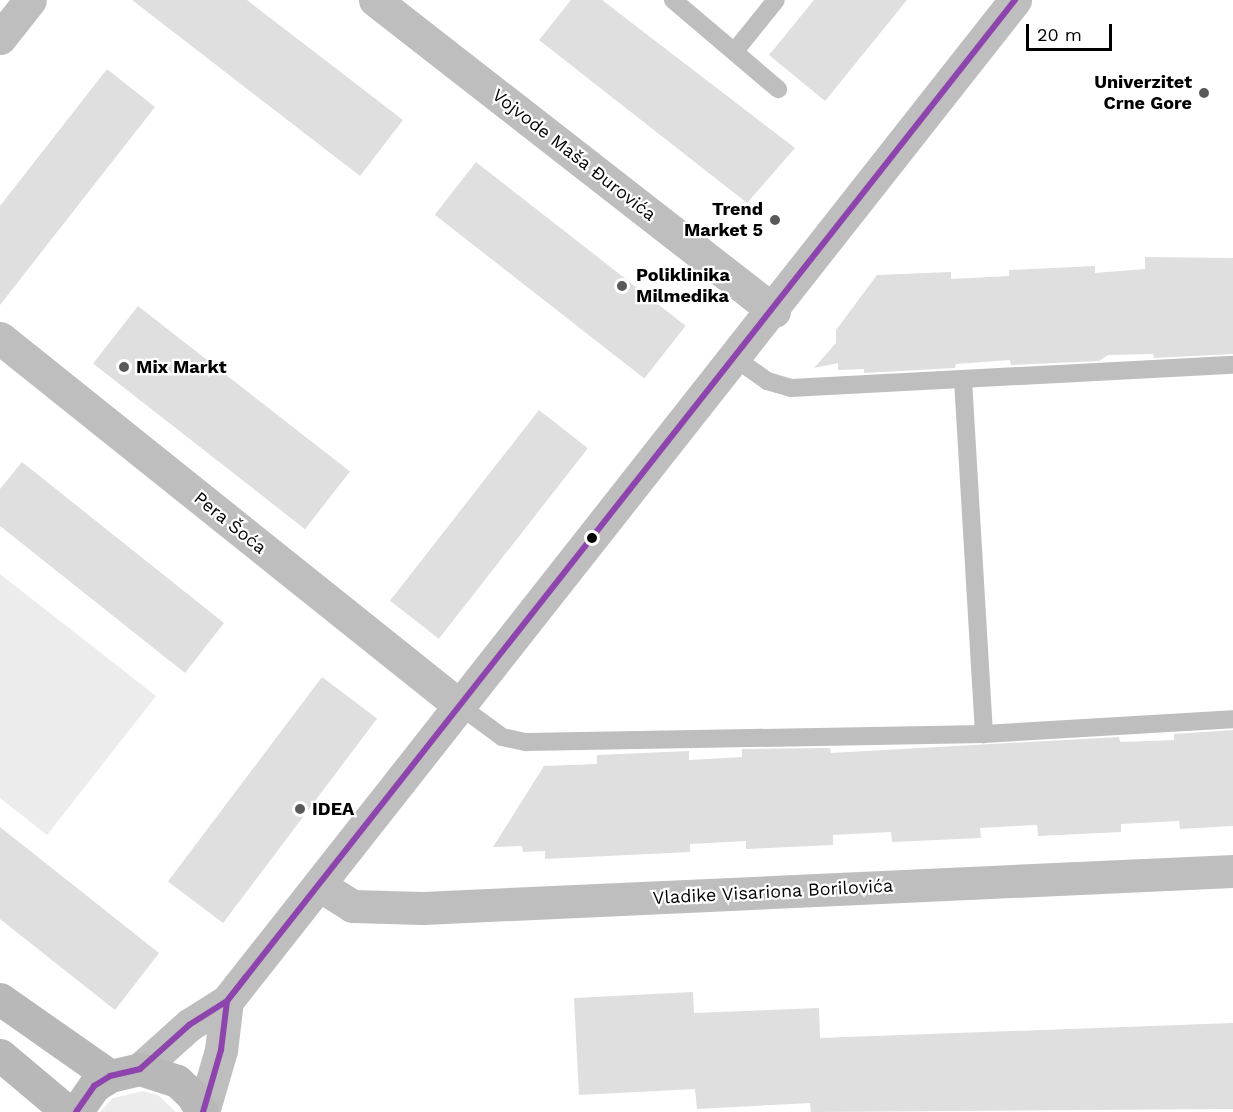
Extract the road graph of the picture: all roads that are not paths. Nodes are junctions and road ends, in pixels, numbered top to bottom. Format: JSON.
{"nodes":[{"id":1,"x":30,"y":0,"type":"edge"},
{"id":2,"x":375,"y":0,"type":"edge"},
{"id":3,"x":673,"y":0,"type":"edge"},
{"id":4,"x":776,"y":0,"type":"edge"},
{"id":5,"x":1015,"y":0,"type":"edge"},
{"id":6,"x":0,"y":38,"type":"edge"},
{"id":7,"x":735,"y":51,"type":"junction"},
{"id":8,"x":778,"y":89,"type":"dead end"},
{"id":9,"x":774,"y":311,"type":"junction"},
{"id":10,"x":0,"y":338,"type":"edge"},
{"id":11,"x":736,"y":359,"type":"junction"},
{"id":12,"x":1233,"y":365,"type":"edge"},
{"id":13,"x":963,"y":380,"type":"junction"},
{"id":14,"x":460,"y":706,"type":"junction"},
{"id":15,"x":1233,"y":719,"type":"edge"},
{"id":16,"x":984,"y":734,"type":"junction"},
{"id":17,"x":1233,"y":870,"type":"edge"},
{"id":18,"x":319,"y":885,"type":"junction"},
{"id":19,"x":0,"y":999,"type":"edge"},
{"id":20,"x":227,"y":1001,"type":"junction"},
{"id":21,"x":0,"y":1055,"type":"edge"},
{"id":22,"x":124,"y":1072,"type":"junction"},
{"id":23,"x":68,"y":1112,"type":"edge"},
{"id":24,"x":76,"y":1112,"type":"edge"},
{"id":25,"x":202,"y":1112,"type":"edge"}],
"edges":[{"from":1,"to":6,"type":"street"},
{"from":2,"to":9,"type":"street","name":"Vojvode Maša Đurovića"},
{"from":3,"to":7,"type":"lane"},
{"from":4,"to":7,"type":"lane"},
{"from":5,"to":9,"type":"street"},
{"from":7,"to":8,"type":"lane"},
{"from":9,"to":11,"type":"street"},
{"from":10,"to":14,"type":"street","name":"Pera Šoća"},
{"from":11,"to":13,"type":"lane"},
{"from":11,"to":14,"type":"street"},
{"from":12,"to":13,"type":"lane"},
{"from":13,"to":16,"type":"lane"},
{"from":14,"to":16,"type":"lane"},
{"from":14,"to":18,"type":"street"},
{"from":15,"to":16,"type":"lane"},
{"from":17,"to":18,"type":"street","name":"Vladike Visariona Borilovića"},
{"from":18,"to":20,"type":"street"},
{"from":19,"to":22,"type":"main road"},
{"from":20,"to":22,"type":"street"},
{"from":20,"to":25,"type":"street"},
{"from":21,"to":23,"type":"main road"},
{"from":22,"to":24,"type":"main road"},
{"from":22,"to":25,"type":"main road"}]}
